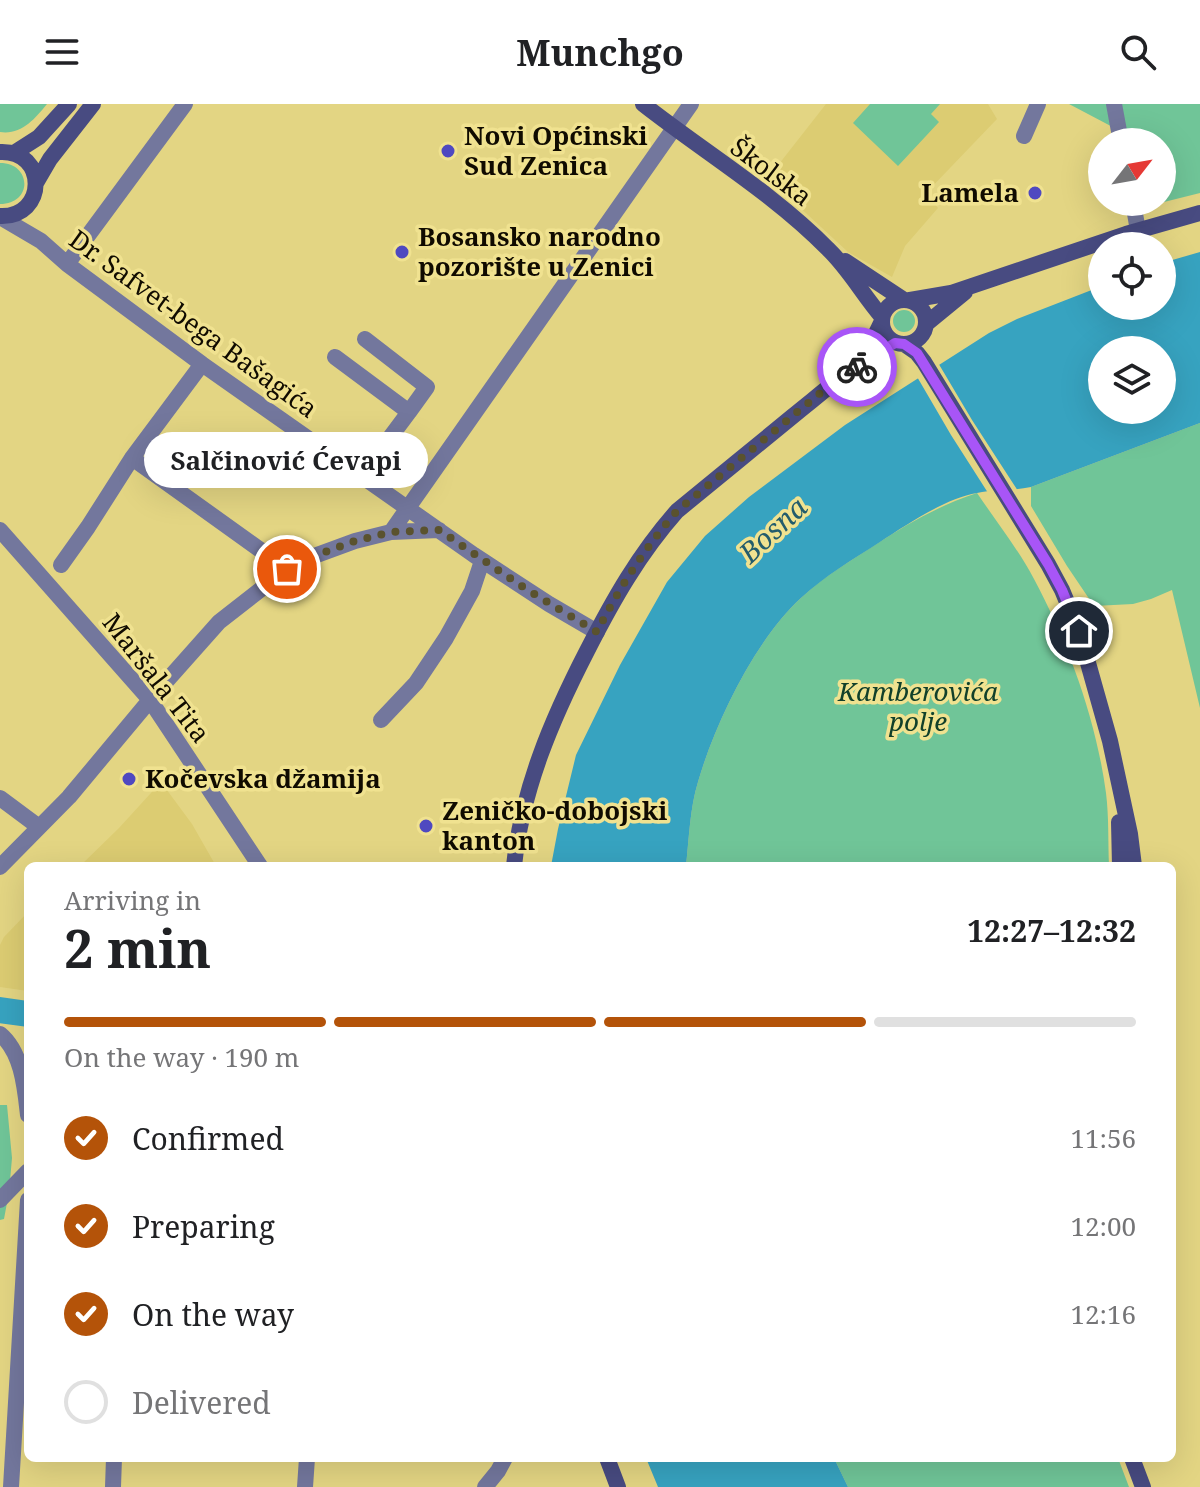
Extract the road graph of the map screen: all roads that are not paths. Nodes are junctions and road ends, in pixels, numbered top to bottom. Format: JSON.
{"nodes":[{"id":1,"x":69,"y":104,"type":"edge"},
{"id":2,"x":93,"y":104,"type":"edge"},
{"id":3,"x":185,"y":104,"type":"edge"},
{"id":4,"x":643,"y":104,"type":"edge"},
{"id":5,"x":691,"y":104,"type":"edge"},
{"id":6,"x":1038,"y":104,"type":"edge"},
{"id":7,"x":1114,"y":104,"type":"edge"},
{"id":8,"x":1118,"y":128,"type":"edge"},
{"id":9,"x":674,"y":129,"type":"junction"},
{"id":10,"x":1024,"y":136,"type":"dead end"},
{"id":11,"x":5,"y":151,"type":"edge"},
{"id":12,"x":34,"y":191,"type":"junction"},
{"id":13,"x":1200,"y":213,"type":"edge"},
{"id":14,"x":1135,"y":216,"type":"edge"},
{"id":15,"x":0,"y":217,"type":"edge"},
{"id":16,"x":1138,"y":231,"type":"junction"},
{"id":17,"x":41,"y":241,"type":"junction"},
{"id":18,"x":831,"y":251,"type":"junction"},
{"id":19,"x":67,"y":264,"type":"junction"},
{"id":20,"x":973,"y":286,"type":"junction"},
{"id":21,"x":907,"y":300,"type":"junction"},
{"id":22,"x":882,"y":320,"type":"junction"},
{"id":23,"x":923,"y":331,"type":"junction"},
{"id":24,"x":365,"y":339,"type":"dead end"},
{"id":25,"x":900,"y":344,"type":"junction"},
{"id":26,"x":335,"y":357,"type":"dead end"},
{"id":27,"x":922,"y":360,"type":"junction"},
{"id":28,"x":202,"y":364,"type":"junction"},
{"id":29,"x":835,"y":381,"type":"junction"},
{"id":30,"x":409,"y":412,"type":"junction"},
{"id":31,"x":132,"y":458,"type":"junction"},
{"id":32,"x":362,"y":475,"type":"junction"},
{"id":33,"x":407,"y":507,"type":"junction"},
{"id":34,"x":0,"y":530,"type":"edge"},
{"id":35,"x":439,"y":530,"type":"junction"},
{"id":36,"x":391,"y":532,"type":"junction"},
{"id":37,"x":482,"y":561,"type":"junction"},
{"id":38,"x":61,"y":565,"type":"dead end"},
{"id":39,"x":287,"y":569,"type":"junction"},
{"id":40,"x":597,"y":632,"type":"junction"},
{"id":41,"x":147,"y":703,"type":"junction"},
{"id":42,"x":381,"y":720,"type":"dead end"},
{"id":43,"x":1117,"y":773,"type":"junction"},
{"id":44,"x":0,"y":798,"type":"edge"},
{"id":45,"x":39,"y":827,"type":"junction"},
{"id":46,"x":257,"y":862,"type":"edge"},
{"id":47,"x":515,"y":862,"type":"edge"},
{"id":48,"x":1120,"y":862,"type":"edge"},
{"id":49,"x":1134,"y":862,"type":"edge"},
{"id":50,"x":0,"y":867,"type":"edge"},
{"id":51,"x":0,"y":1034,"type":"edge"},
{"id":52,"x":24,"y":1095,"type":"edge"},
{"id":53,"x":24,"y":1175,"type":"edge"},
{"id":54,"x":0,"y":1200,"type":"edge"},
{"id":55,"x":24,"y":1331,"type":"edge"},
{"id":56,"x":22,"y":1396,"type":"edge"},
{"id":57,"x":114,"y":1462,"type":"edge"},
{"id":58,"x":307,"y":1462,"type":"edge"},
{"id":59,"x":503,"y":1462,"type":"edge"},
{"id":60,"x":609,"y":1462,"type":"edge"},
{"id":61,"x":1134,"y":1462,"type":"edge"},
{"id":62,"x":11,"y":1487,"type":"edge"},
{"id":63,"x":113,"y":1487,"type":"edge"},
{"id":64,"x":305,"y":1487,"type":"edge"},
{"id":65,"x":485,"y":1487,"type":"edge"},
{"id":66,"x":618,"y":1487,"type":"edge"},
{"id":67,"x":1143,"y":1487,"type":"edge"}],
"edges":[{"from":1,"to":11,"type":"street"},
{"from":2,"to":12,"type":"street"},
{"from":3,"to":19,"type":"street"},
{"from":4,"to":9,"type":"street","name":"Školska"},
{"from":5,"to":9,"type":"street"},
{"from":6,"to":10,"type":"street"},
{"from":7,"to":8,"type":"street"},
{"from":9,"to":18,"type":"street","name":"Školska"},
{"from":9,"to":33,"type":"street"},
{"from":11,"to":12,"type":"street"},
{"from":12,"to":15,"type":"street"},
{"from":12,"to":17,"type":"street","name":"Dr. Safvet-bega Bašagića"},
{"from":13,"to":16,"type":"street"},
{"from":14,"to":16,"type":"street"},
{"from":15,"to":17,"type":"street","name":"Dr. Safvet-bega Bašagića"},
{"from":16,"to":20,"type":"street"},
{"from":17,"to":19,"type":"street","name":"Dr. Safvet-bega Bašagića"},
{"from":18,"to":21,"type":"street","name":"Školska"},
{"from":18,"to":22,"type":"street","name":"Školska"},
{"from":19,"to":28,"type":"street","name":"Dr. Safvet-bega Bašagića"},
{"from":20,"to":21,"type":"street"},
{"from":20,"to":23,"type":"street"},
{"from":21,"to":22,"type":"street"},
{"from":21,"to":23,"type":"street"},
{"from":22,"to":25,"type":"street"},
{"from":22,"to":29,"type":"street"},
{"from":23,"to":25,"type":"street"},
{"from":23,"to":27,"type":"street"},
{"from":24,"to":30,"type":"street"},
{"from":25,"to":27,"type":"street"},
{"from":25,"to":29,"type":"street"},
{"from":26,"to":30,"type":"street"},
{"from":27,"to":43,"type":"street"},
{"from":28,"to":31,"type":"street"},
{"from":28,"to":32,"type":"street","name":"Dr. Safvet-bega Bašagića"},
{"from":29,"to":40,"type":"street"},
{"from":30,"to":32,"type":"street"},
{"from":31,"to":38,"type":"street"},
{"from":31,"to":39,"type":"street"},
{"from":32,"to":33,"type":"street","name":"Dr. Safvet-bega Bašagića"},
{"from":33,"to":35,"type":"street","name":"Dr. Safvet-bega Bašagića"},
{"from":33,"to":36,"type":"street"},
{"from":34,"to":41,"type":"street","name":"Maršala Tita"},
{"from":35,"to":36,"type":"street"},
{"from":35,"to":37,"type":"street","name":"Dr. Safvet-bega Bašagića"},
{"from":36,"to":39,"type":"street"},
{"from":37,"to":40,"type":"street","name":"Dr. Safvet-bega Bašagića"},
{"from":37,"to":42,"type":"street"},
{"from":39,"to":41,"type":"street"},
{"from":40,"to":47,"type":"street"},
{"from":41,"to":45,"type":"street"},
{"from":41,"to":46,"type":"street","name":"Maršala Tita"},
{"from":43,"to":48,"type":"street"},
{"from":43,"to":49,"type":"street"},
{"from":44,"to":45,"type":"street"},
{"from":45,"to":50,"type":"street"},
{"from":51,"to":52,"type":"street"},
{"from":53,"to":54,"type":"street"},
{"from":55,"to":56,"type":"street"},
{"from":56,"to":62,"type":"street"},
{"from":57,"to":63,"type":"street"},
{"from":58,"to":64,"type":"street"},
{"from":59,"to":65,"type":"street"},
{"from":60,"to":66,"type":"street"},
{"from":61,"to":67,"type":"street"}]}
